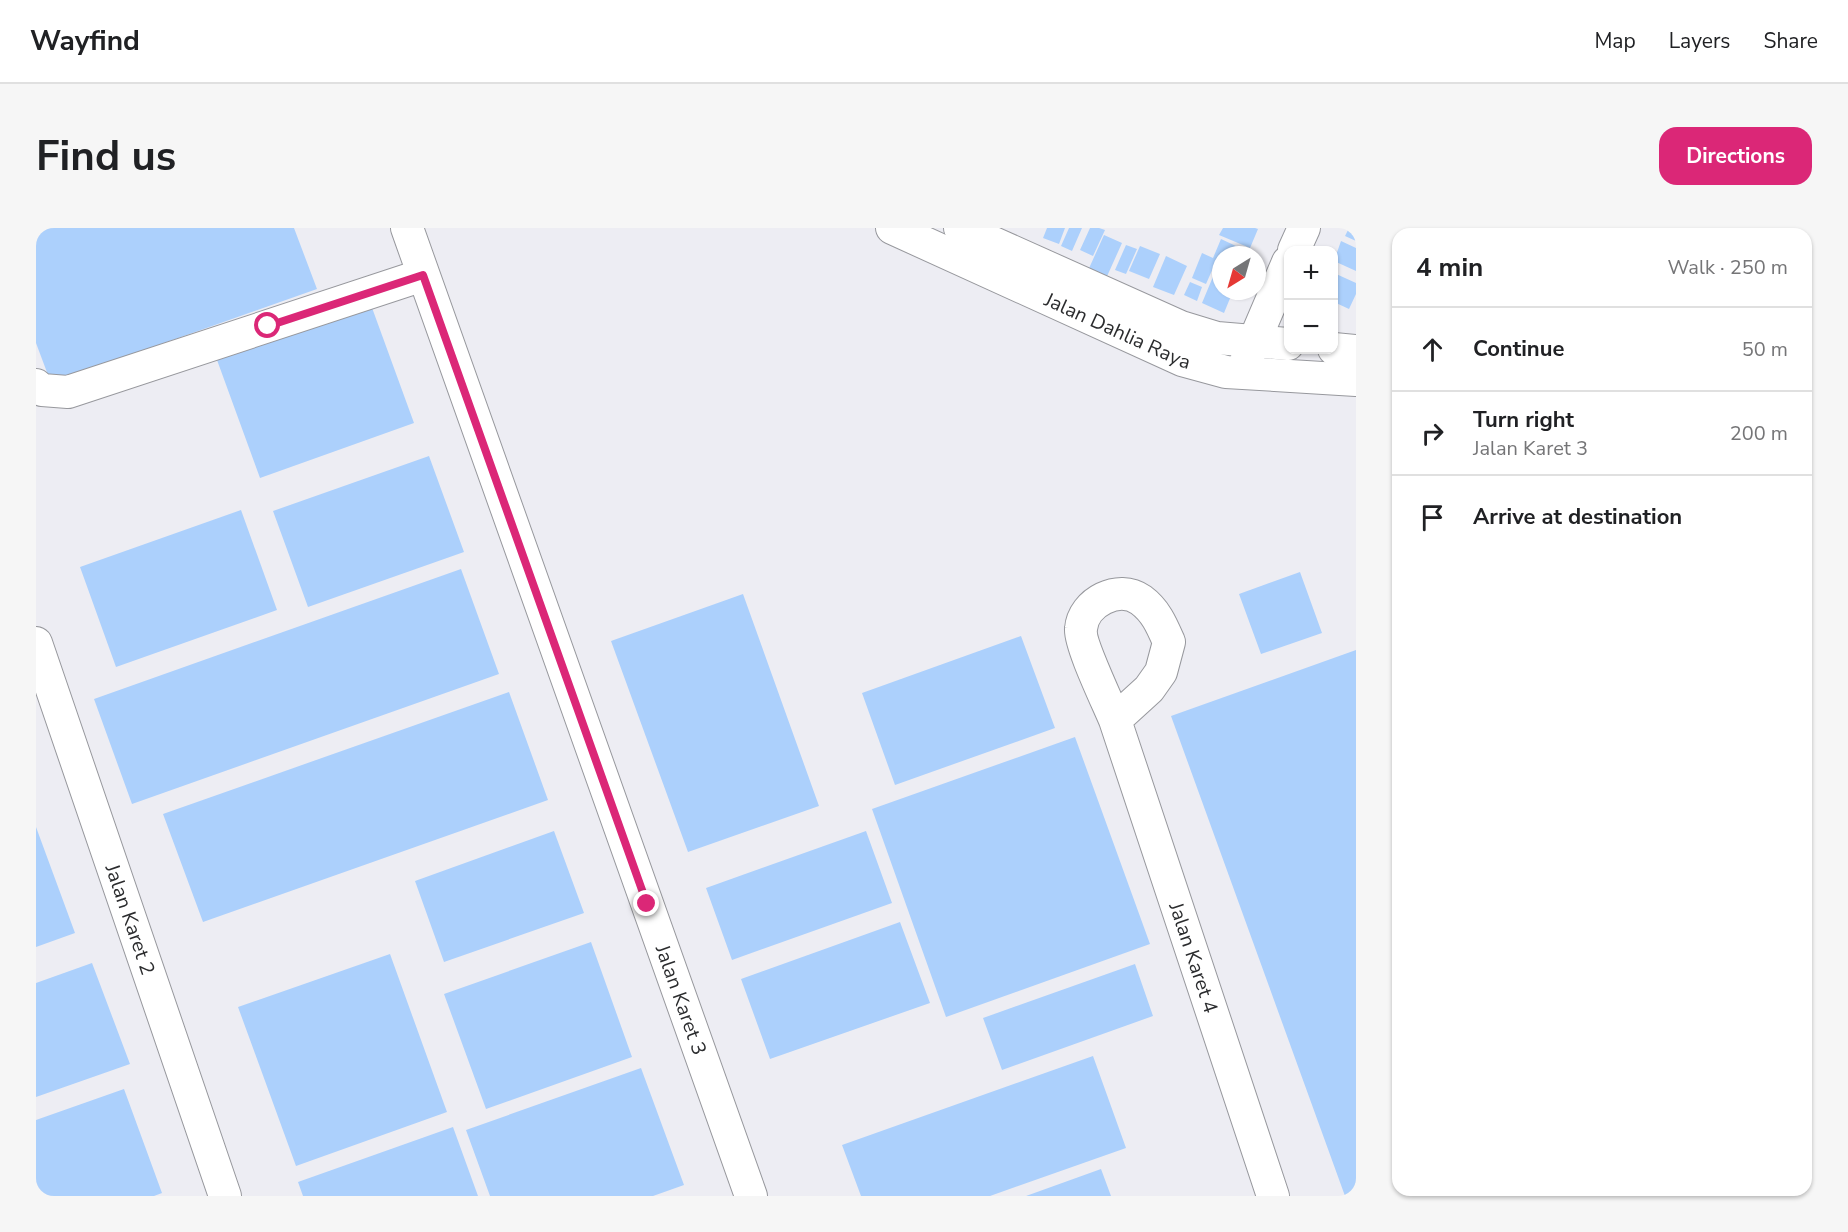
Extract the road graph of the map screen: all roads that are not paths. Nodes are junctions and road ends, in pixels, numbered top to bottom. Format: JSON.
{"nodes":[{"id":1,"x":407,"y":228,"type":"edge"},
{"id":2,"x":892,"y":228,"type":"edge"},
{"id":3,"x":960,"y":228,"type":"edge"},
{"id":4,"x":1304,"y":228,"type":"edge"},
{"id":5,"x":1296,"y":246,"type":"edge"},
{"id":6,"x":1284,"y":271,"type":"edge"},
{"id":7,"x":423,"y":275,"type":"junction"},
{"id":8,"x":1253,"y":341,"type":"junction"},
{"id":9,"x":1284,"y":345,"type":"edge"},
{"id":10,"x":1338,"y":349,"type":"edge"},
{"id":11,"x":1356,"y":351,"type":"edge"},
{"id":12,"x":1241,"y":373,"type":"junction"},
{"id":13,"x":1356,"y":380,"type":"edge"},
{"id":14,"x":36,"y":385,"type":"edge"},
{"id":15,"x":36,"y":643,"type":"edge"},
{"id":16,"x":1115,"y":720,"type":"dead end"},
{"id":17,"x":225,"y":1196,"type":"edge"},
{"id":18,"x":751,"y":1196,"type":"edge"},
{"id":19,"x":1273,"y":1196,"type":"edge"}],
"edges":[{"from":1,"to":7,"type":"street","name":"Jalan Karet 3"},
{"from":2,"to":12,"type":"street","name":"Jalan Dahlia Raya"},
{"from":3,"to":8,"type":"street","name":"Jalan Dahlia Raya"},
{"from":4,"to":5,"type":"street"},
{"from":6,"to":8,"type":"street"},
{"from":7,"to":14,"type":"street"},
{"from":7,"to":18,"type":"street","name":"Jalan Karet 3"},
{"from":8,"to":9,"type":"street","name":"Jalan Dahlia Raya"},
{"from":8,"to":12,"type":"street"},
{"from":10,"to":11,"type":"street"},
{"from":12,"to":13,"type":"street","name":"Jalan Dahlia Raya"},
{"from":15,"to":17,"type":"street","name":"Jalan Karet 2"},
{"from":16,"to":19,"type":"street","name":"Jalan Karet 4"}]}
